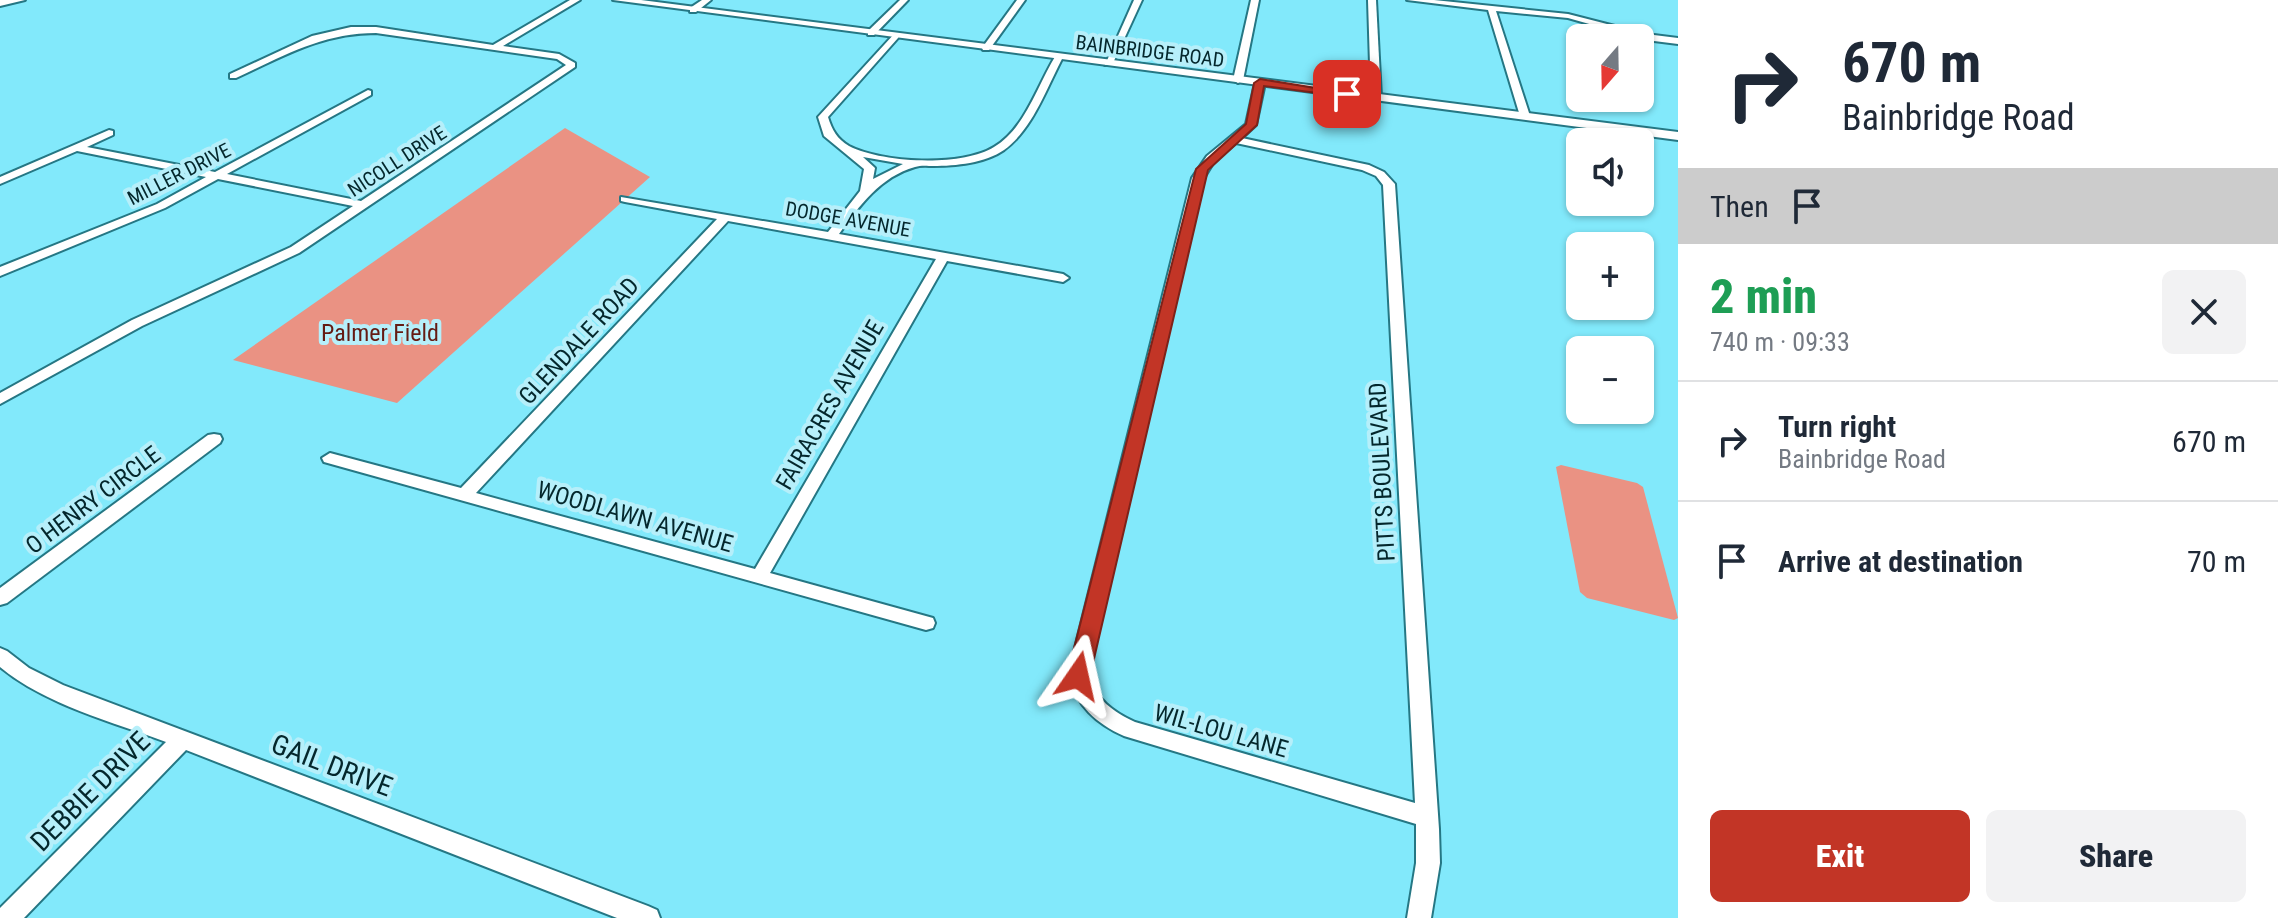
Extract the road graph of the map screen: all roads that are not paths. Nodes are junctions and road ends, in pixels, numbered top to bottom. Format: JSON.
{"nodes":[{"id":1,"x":20,"y":0,"type":"edge"},
{"id":2,"x":576,"y":0,"type":"edge"},
{"id":3,"x":618,"y":0,"type":"edge"},
{"id":4,"x":707,"y":0,"type":"edge"},
{"id":5,"x":904,"y":0,"type":"edge"},
{"id":6,"x":1021,"y":0,"type":"edge"},
{"id":7,"x":1138,"y":0,"type":"edge"},
{"id":8,"x":1255,"y":0,"type":"edge"},
{"id":9,"x":1372,"y":0,"type":"edge"},
{"id":10,"x":1411,"y":0,"type":"edge"},
{"id":11,"x":0,"y":3,"type":"edge"},
{"id":12,"x":1491,"y":8,"type":"junction"},
{"id":13,"x":693,"y":10,"type":"junction"},
{"id":14,"x":871,"y":33,"type":"junction"},
{"id":15,"x":895,"y":36,"type":"junction"},
{"id":16,"x":1678,"y":41,"type":"edge"},
{"id":17,"x":493,"y":48,"type":"junction"},
{"id":18,"x":986,"y":48,"type":"junction"},
{"id":19,"x":1059,"y":57,"type":"junction"},
{"id":20,"x":1108,"y":63,"type":"junction"},
{"id":21,"x":233,"y":76,"type":"dead end"},
{"id":22,"x":1238,"y":80,"type":"junction"},
{"id":23,"x":1260,"y":83,"type":"junction"},
{"id":24,"x":368,"y":93,"type":"dead end"},
{"id":25,"x":1376,"y":97,"type":"junction"},
{"id":26,"x":1525,"y":116,"type":"junction"},
{"id":27,"x":109,"y":133,"type":"dead end"},
{"id":28,"x":1678,"y":136,"type":"edge"},
{"id":29,"x":1237,"y":140,"type":"junction"},
{"id":30,"x":78,"y":148,"type":"junction"},
{"id":31,"x":852,"y":150,"type":"junction"},
{"id":32,"x":925,"y":163,"type":"junction"},
{"id":33,"x":218,"y":176,"type":"junction"},
{"id":34,"x":0,"y":181,"type":"edge"},
{"id":35,"x":865,"y":193,"type":"junction"},
{"id":36,"x":625,"y":199,"type":"dead end"},
{"id":37,"x":363,"y":205,"type":"junction"},
{"id":38,"x":725,"y":217,"type":"junction"},
{"id":39,"x":831,"y":236,"type":"junction"},
{"id":40,"x":943,"y":257,"type":"junction"},
{"id":41,"x":0,"y":272,"type":"edge"},
{"id":42,"x":1063,"y":278,"type":"dead end"},
{"id":43,"x":0,"y":399,"type":"edge"},
{"id":44,"x":214,"y":439,"type":"dead end"},
{"id":45,"x":330,"y":458,"type":"dead end"},
{"id":46,"x":464,"y":495,"type":"junction"},
{"id":47,"x":759,"y":577,"type":"junction"},
{"id":48,"x":0,"y":598,"type":"edge"},
{"id":49,"x":926,"y":623,"type":"dead end"},
{"id":50,"x":0,"y":656,"type":"edge"},
{"id":51,"x":182,"y":740,"type":"junction"},
{"id":52,"x":1427,"y":817,"type":"junction"},
{"id":53,"x":7,"y":918,"type":"edge"},
{"id":54,"x":648,"y":918,"type":"edge"},
{"id":55,"x":1419,"y":918,"type":"edge"}],
"edges":[{"from":1,"to":11,"type":"street"},
{"from":2,"to":17,"type":"street"},
{"from":3,"to":13,"type":"street","name":"BAINBRIDGE ROAD"},
{"from":4,"to":13,"type":"street"},
{"from":5,"to":14,"type":"street"},
{"from":6,"to":18,"type":"street"},
{"from":7,"to":20,"type":"street"},
{"from":8,"to":22,"type":"street"},
{"from":9,"to":25,"type":"street"},
{"from":10,"to":12,"type":"street"},
{"from":12,"to":16,"type":"street"},
{"from":12,"to":26,"type":"street"},
{"from":13,"to":14,"type":"street","name":"BAINBRIDGE ROAD"},
{"from":14,"to":15,"type":"street","name":"BAINBRIDGE ROAD"},
{"from":15,"to":18,"type":"street","name":"BAINBRIDGE ROAD"},
{"from":15,"to":31,"type":"street"},
{"from":17,"to":21,"type":"street","name":"NICOLL DRIVE"},
{"from":17,"to":37,"type":"street","name":"NICOLL DRIVE"},
{"from":18,"to":19,"type":"street","name":"BAINBRIDGE ROAD"},
{"from":19,"to":20,"type":"street","name":"BAINBRIDGE ROAD"},
{"from":19,"to":32,"type":"street"},
{"from":20,"to":22,"type":"street","name":"BAINBRIDGE ROAD"},
{"from":22,"to":23,"type":"street","name":"BAINBRIDGE ROAD"},
{"from":23,"to":25,"type":"street","name":"BAINBRIDGE ROAD"},
{"from":23,"to":29,"type":"street","name":"WIL-LOU LANE"},
{"from":24,"to":33,"type":"street","name":"MILLER DRIVE"},
{"from":25,"to":26,"type":"street","name":"BAINBRIDGE ROAD"},
{"from":26,"to":28,"type":"street","name":"BAINBRIDGE ROAD"},
{"from":27,"to":30,"type":"street"},
{"from":29,"to":52,"type":"street","name":"PITTS BOULEVARD"},
{"from":29,"to":52,"type":"street","name":"WIL-LOU LANE"},
{"from":30,"to":33,"type":"street"},
{"from":30,"to":34,"type":"street"},
{"from":31,"to":32,"type":"street"},
{"from":31,"to":35,"type":"street"},
{"from":32,"to":35,"type":"street"},
{"from":33,"to":37,"type":"street"},
{"from":33,"to":41,"type":"street","name":"MILLER DRIVE"},
{"from":35,"to":39,"type":"street"},
{"from":36,"to":38,"type":"street","name":"DODGE AVENUE"},
{"from":37,"to":43,"type":"street","name":"NICOLL DRIVE"},
{"from":38,"to":39,"type":"street","name":"DODGE AVENUE"},
{"from":38,"to":46,"type":"street","name":"GLENDALE ROAD"},
{"from":39,"to":40,"type":"street","name":"DODGE AVENUE"},
{"from":40,"to":42,"type":"street","name":"DODGE AVENUE"},
{"from":40,"to":47,"type":"street","name":"FAIRACRES AVENUE"},
{"from":44,"to":48,"type":"street","name":"O HENRY CIRCLE"},
{"from":45,"to":46,"type":"street","name":"WOODLAWN AVENUE"},
{"from":46,"to":47,"type":"street","name":"WOODLAWN AVENUE"},
{"from":47,"to":49,"type":"street","name":"WOODLAWN AVENUE"},
{"from":50,"to":51,"type":"street","name":"GAIL DRIVE"},
{"from":51,"to":53,"type":"street","name":"DEBBIE DRIVE"},
{"from":51,"to":54,"type":"street","name":"GAIL DRIVE"},
{"from":52,"to":55,"type":"street","name":"PITTS BOULEVARD"}]}
